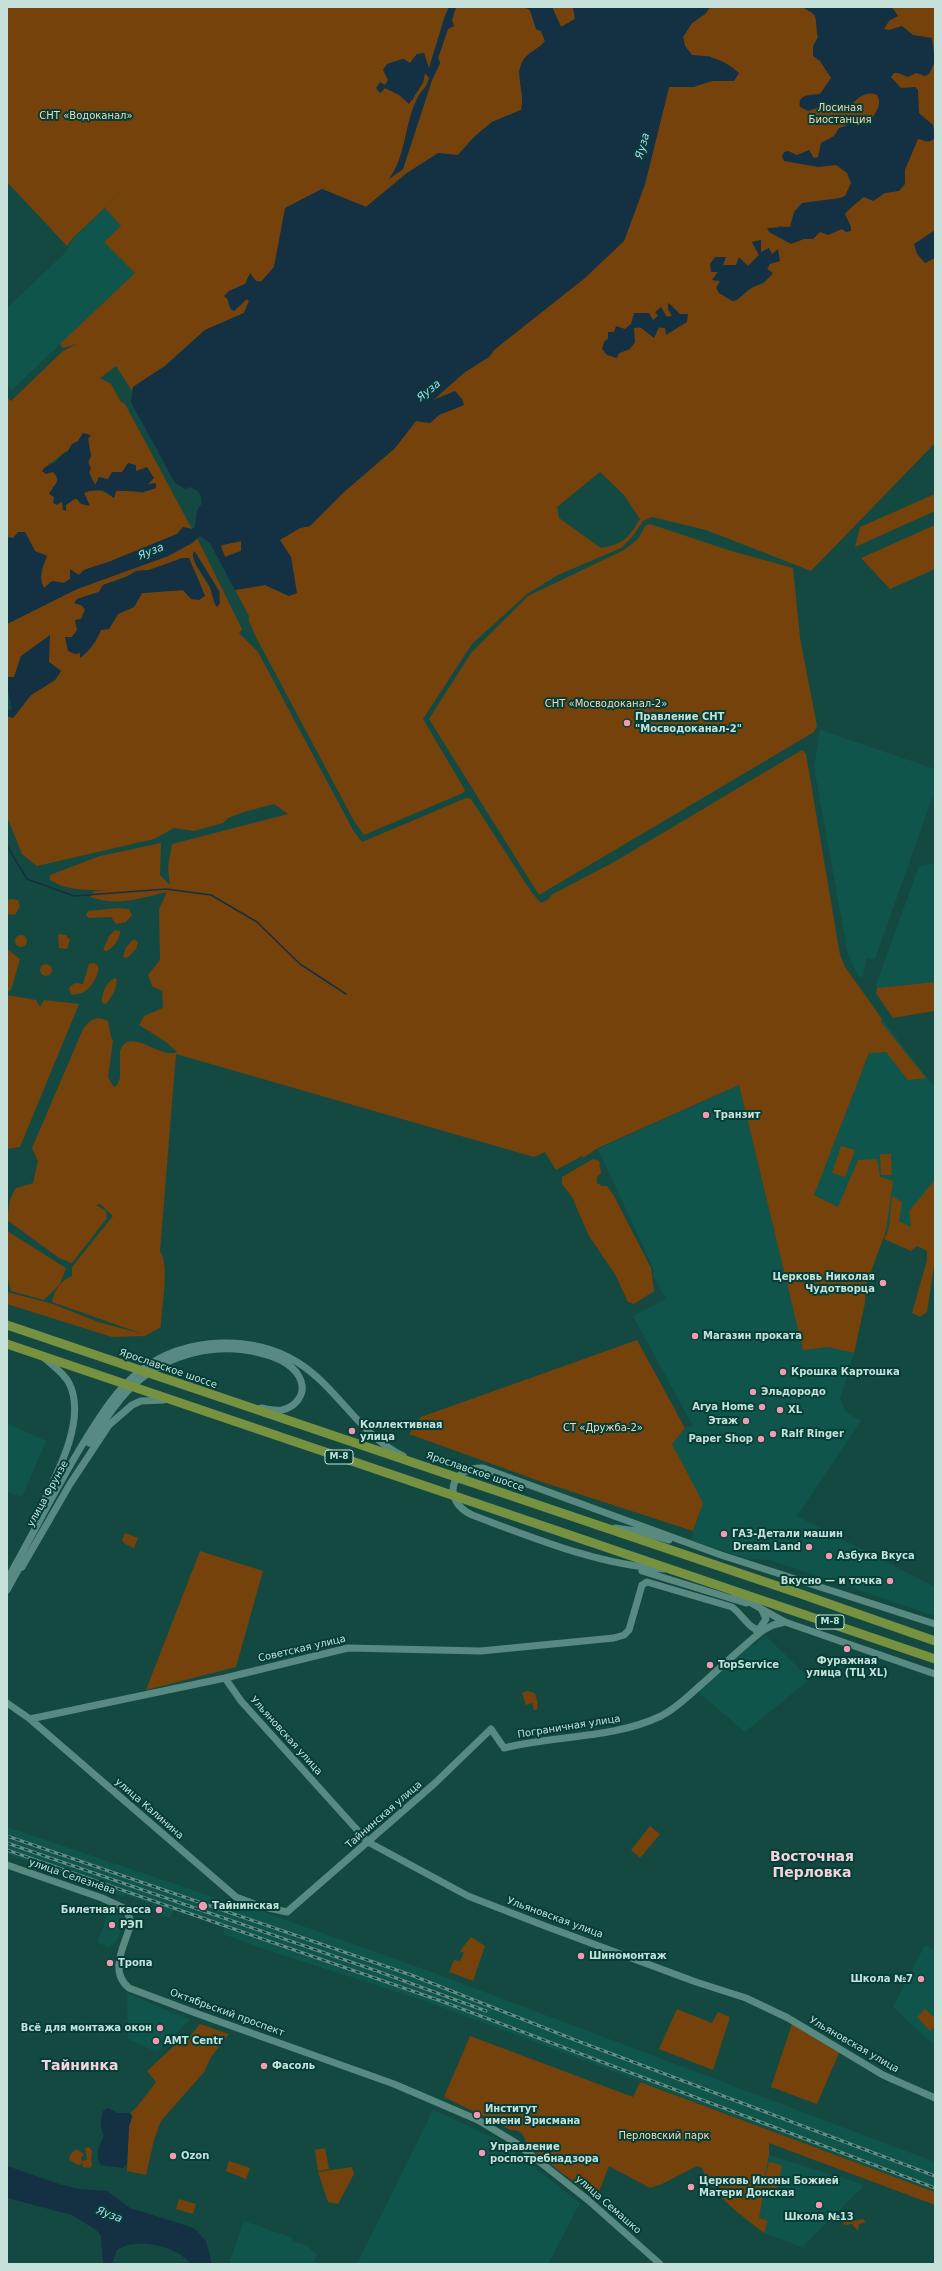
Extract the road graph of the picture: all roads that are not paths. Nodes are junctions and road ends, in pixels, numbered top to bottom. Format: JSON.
{"nodes":[{"id":1,"x":7,"y":1325,"type":"edge"},
{"id":2,"x":7,"y":1344,"type":"edge"},
{"id":3,"x":181,"y":1353,"type":"junction"},
{"id":4,"x":42,"y":1356,"type":"junction"},
{"id":5,"x":172,"y":1400,"type":"junction"},
{"id":6,"x":237,"y":1404,"type":"junction"},
{"id":7,"x":428,"y":1468,"type":"junction"},
{"id":8,"x":596,"y":1525,"type":"junction"},
{"id":9,"x":721,"y":1555,"type":"junction"},
{"id":10,"x":632,"y":1567,"type":"junction"},
{"id":11,"x":672,"y":1570,"type":"junction"},
{"id":12,"x":7,"y":1584,"type":"edge"},
{"id":13,"x":724,"y":1587,"type":"junction"},
{"id":14,"x":755,"y":1606,"type":"junction"},
{"id":15,"x":762,"y":1610,"type":"junction"},
{"id":16,"x":785,"y":1622,"type":"junction"},
{"id":17,"x":935,"y":1624,"type":"edge"},
{"id":18,"x":760,"y":1631,"type":"junction"},
{"id":19,"x":935,"y":1641,"type":"edge"},
{"id":20,"x":935,"y":1659,"type":"edge"},
{"id":21,"x":935,"y":1674,"type":"edge"},
{"id":22,"x":225,"y":1678,"type":"junction"},
{"id":23,"x":7,"y":1703,"type":"edge"},
{"id":24,"x":30,"y":1719,"type":"junction"},
{"id":25,"x":491,"y":1729,"type":"joint"},
{"id":26,"x":368,"y":1842,"type":"junction"},
{"id":27,"x":7,"y":1865,"type":"edge"},
{"id":28,"x":128,"y":1912,"type":"joint"},
{"id":29,"x":287,"y":1912,"type":"joint"},
{"id":30,"x":394,"y":2084,"type":"joint"},
{"id":31,"x":935,"y":2098,"type":"edge"},
{"id":32,"x":660,"y":2264,"type":"edge"}],
"edges":[{"from":1,"to":6,"type":"highway","name":"Ярославское шоссе","number":"М-8"},
{"from":2,"to":4,"type":"highway","number":"М-8"},
{"from":3,"to":6,"type":"street"},
{"from":3,"to":7,"type":"street"},
{"from":3,"to":12,"type":"street","name":"улица Фрунзе"},
{"from":4,"to":5,"type":"highway","number":"М-8"},
{"from":4,"to":12,"type":"street"},
{"from":5,"to":11,"type":"highway","number":"М-8"},
{"from":5,"to":12,"type":"street"},
{"from":6,"to":7,"type":"highway","name":"Ярославское шоссе","number":"М-8"},
{"from":7,"to":8,"type":"highway","name":"Ярославское шоссе","number":"М-8"},
{"from":8,"to":9,"type":"street"},
{"from":8,"to":19,"type":"highway","name":"Ярославское шоссе","number":"М-8"},
{"from":9,"to":10,"type":"street"},
{"from":9,"to":17,"type":"street"},
{"from":10,"to":11,"type":"street"},
{"from":10,"to":14,"type":"street"},
{"from":11,"to":13,"type":"highway","number":"М-8"},
{"from":13,"to":14,"type":"street"},
{"from":13,"to":20,"type":"highway","number":"М-8"},
{"from":14,"to":15,"type":"street"},
{"from":15,"to":16,"type":"street"},
{"from":15,"to":18,"type":"street","name":"Пограничная улица"},
{"from":16,"to":18,"type":"street","name":"Пограничная улица"},
{"from":16,"to":21,"type":"street"},
{"from":18,"to":22,"type":"street","name":"Советская улица"},
{"from":18,"to":25,"type":"street","name":"Пограничная улица"},
{"from":22,"to":24,"type":"street","name":"Советская улица"},
{"from":22,"to":26,"type":"street","name":"Ульяновская улица"},
{"from":23,"to":24,"type":"street","name":"улица Калинина"},
{"from":24,"to":29,"type":"street","name":"улица Калинина"},
{"from":25,"to":26,"type":"street","name":"Тайнинская улица"},
{"from":26,"to":29,"type":"street","name":"Тайнинская улица"},
{"from":26,"to":31,"type":"street","name":"Ульяновская улица"},
{"from":27,"to":28,"type":"street","name":"улица Селезнёва"},
{"from":28,"to":30,"type":"street","name":"Октябрьский проспект"},
{"from":30,"to":32,"type":"street","name":"улица Семашко"}]}
